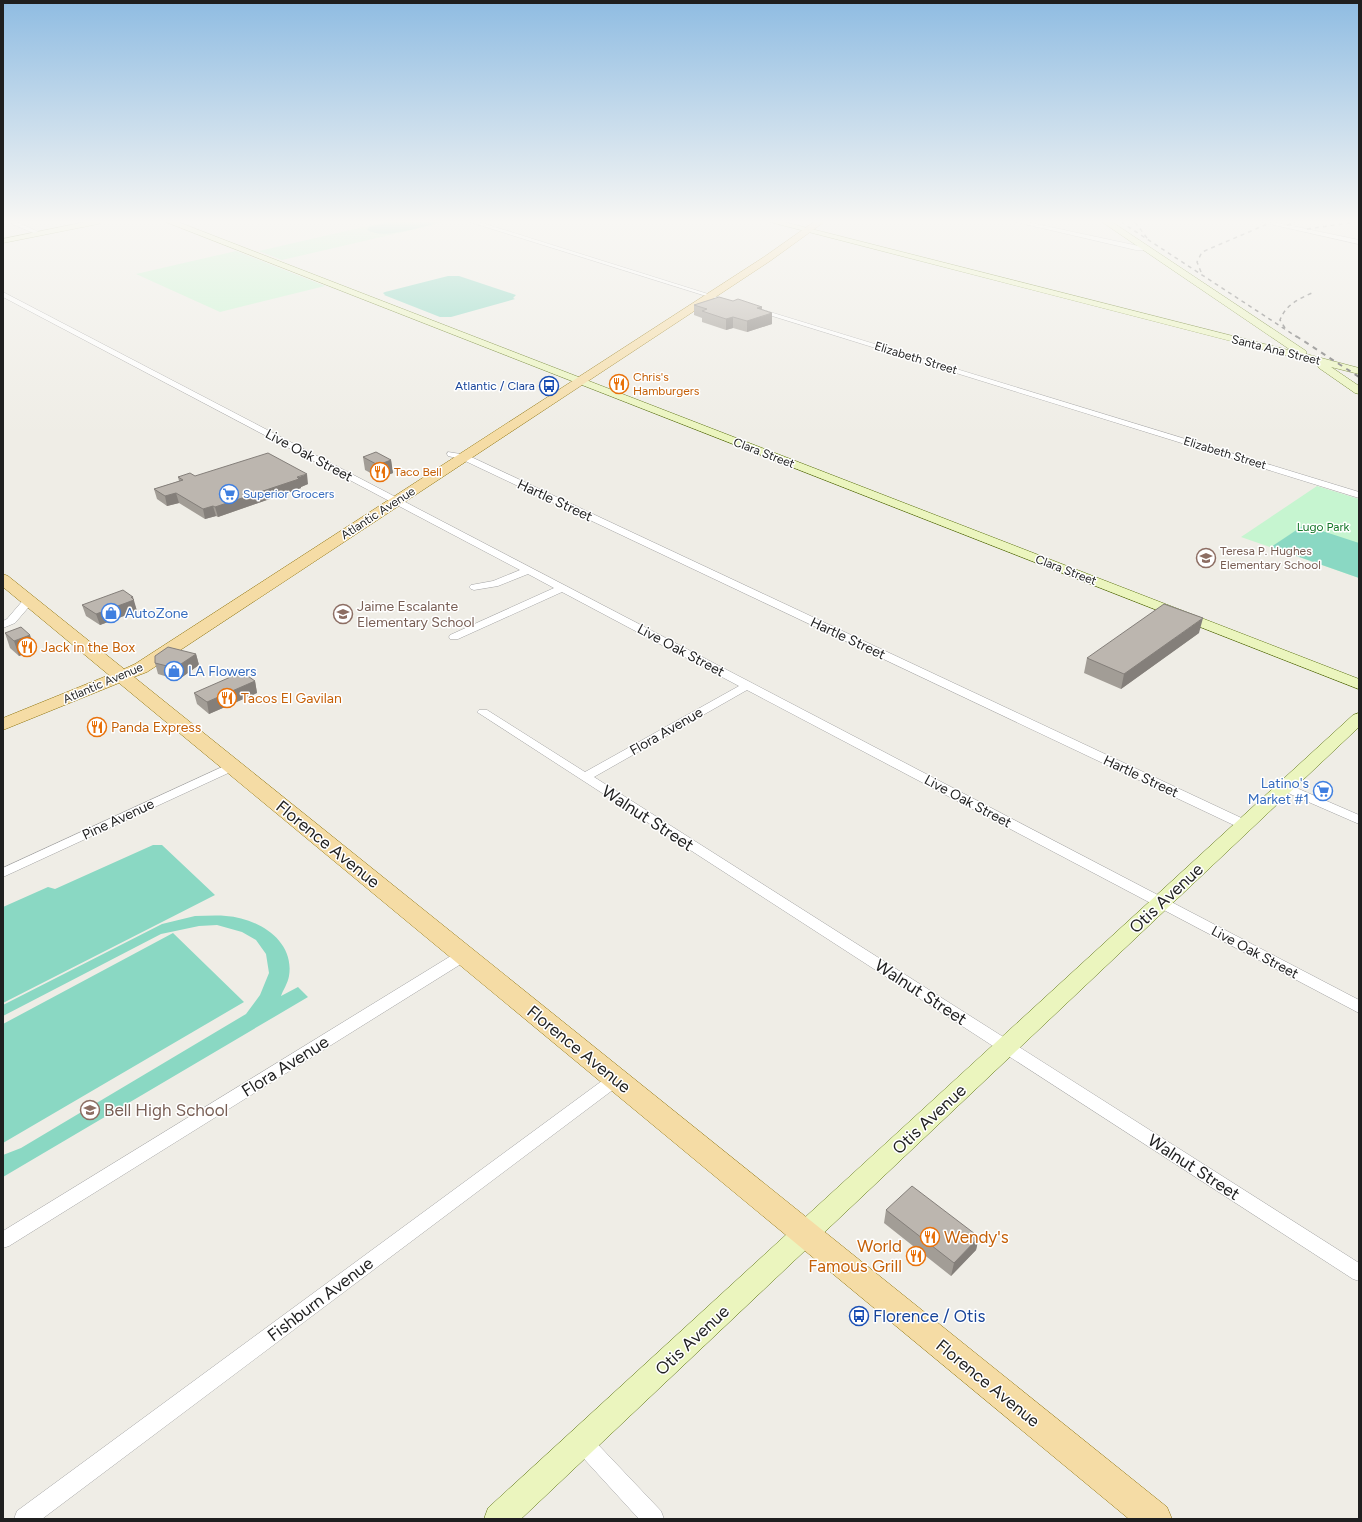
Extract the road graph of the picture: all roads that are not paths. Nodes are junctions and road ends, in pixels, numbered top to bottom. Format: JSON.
{"nodes":[{"id":1,"x":353,"y":293,"type":"edge"},
{"id":2,"x":703,"y":293,"type":"edge"},
{"id":3,"x":1058,"y":293,"type":"edge"},
{"id":4,"x":1213,"y":293,"type":"edge"},
{"id":5,"x":3,"y":294,"type":"edge"},
{"id":6,"x":706,"y":294,"type":"junction"},
{"id":7,"x":727,"y":301,"type":"edge"},
{"id":8,"x":751,"y":308,"type":"edge"},
{"id":9,"x":1314,"y":360,"type":"junction"},
{"id":10,"x":1359,"y":371,"type":"edge"},
{"id":11,"x":575,"y":379,"type":"junction"},
{"id":12,"x":1359,"y":391,"type":"edge"},
{"id":13,"x":457,"y":455,"type":"junction"},
{"id":14,"x":1359,"y":495,"type":"edge"},
{"id":15,"x":392,"y":498,"type":"junction"},
{"id":16,"x":529,"y":570,"type":"junction"},
{"id":17,"x":3,"y":579,"type":"edge"},
{"id":18,"x":474,"y":587,"type":"dead end"},
{"id":19,"x":563,"y":588,"type":"junction"},
{"id":20,"x":30,"y":600,"type":"junction"},
{"id":21,"x":3,"y":625,"type":"edge"},
{"id":22,"x":454,"y":637,"type":"dead end"},
{"id":23,"x":118,"y":672,"type":"junction"},
{"id":24,"x":1359,"y":684,"type":"edge"},
{"id":25,"x":748,"y":685,"type":"junction"},
{"id":26,"x":483,"y":712,"type":"dead end"},
{"id":27,"x":3,"y":714,"type":"edge"},
{"id":28,"x":1359,"y":718,"type":"edge"},
{"id":29,"x":3,"y":725,"type":"edge"},
{"id":30,"x":233,"y":766,"type":"junction"},
{"id":31,"x":585,"y":777,"type":"junction"},
{"id":32,"x":1285,"y":787,"type":"junction"},
{"id":33,"x":1359,"y":820,"type":"edge"},
{"id":34,"x":1245,"y":825,"type":"junction"},
{"id":35,"x":3,"y":872,"type":"edge"},
{"id":36,"x":1161,"y":903,"type":"junction"},
{"id":37,"x":464,"y":955,"type":"junction"},
{"id":38,"x":1359,"y":1007,"type":"edge"},
{"id":39,"x":1007,"y":1047,"type":"junction"},
{"id":40,"x":616,"y":1079,"type":"junction"},
{"id":41,"x":806,"y":1234,"type":"junction"},
{"id":42,"x":3,"y":1240,"type":"edge"},
{"id":43,"x":1359,"y":1273,"type":"edge"},
{"id":44,"x":582,"y":1442,"type":"junction"},
{"id":45,"x":25,"y":1519,"type":"edge"},
{"id":46,"x":499,"y":1519,"type":"edge"},
{"id":47,"x":653,"y":1519,"type":"edge"},
{"id":48,"x":1155,"y":1519,"type":"edge"}],
"edges":[{"from":1,"to":11,"type":"street","name":"Clara Street"},
{"from":2,"to":6,"type":"street"},
{"from":3,"to":9,"type":"street","name":"Santa Ana Street"},
{"from":4,"to":9,"type":"street"},
{"from":5,"to":15,"type":"street","name":"Live Oak Street"},
{"from":6,"to":7,"type":"street"},
{"from":6,"to":11,"type":"main road","name":"Atlantic Avenue"},
{"from":8,"to":14,"type":"street","name":"Elizabeth Street"},
{"from":9,"to":10,"type":"street","name":"Santa Ana Street"},
{"from":9,"to":12,"type":"street"},
{"from":11,"to":13,"type":"main road","name":"Atlantic Avenue"},
{"from":11,"to":24,"type":"street","name":"Clara Street"},
{"from":13,"to":15,"type":"main road","name":"Atlantic Avenue"},
{"from":13,"to":34,"type":"street","name":"Hartle Street"},
{"from":15,"to":16,"type":"street","name":"Live Oak Street"},
{"from":15,"to":23,"type":"main road","name":"Atlantic Avenue"},
{"from":16,"to":18,"type":"street"},
{"from":16,"to":19,"type":"street","name":"Live Oak Street"},
{"from":17,"to":20,"type":"main road","name":"Florence Avenue"},
{"from":19,"to":22,"type":"street"},
{"from":19,"to":25,"type":"street","name":"Live Oak Street"},
{"from":20,"to":21,"type":"street"},
{"from":20,"to":23,"type":"main road","name":"Florence Avenue"},
{"from":23,"to":27,"type":"main road","name":"Atlantic Avenue"},
{"from":23,"to":29,"type":"main road","name":"Atlantic Avenue"},
{"from":23,"to":30,"type":"main road","name":"Florence Avenue"},
{"from":25,"to":31,"type":"street","name":"Flora Avenue"},
{"from":25,"to":36,"type":"street","name":"Live Oak Street"},
{"from":26,"to":31,"type":"street","name":"Walnut Street"},
{"from":28,"to":32,"type":"street","name":"Otis Avenue"},
{"from":30,"to":35,"type":"street","name":"Pine Avenue"},
{"from":30,"to":37,"type":"main road","name":"Florence Avenue"},
{"from":31,"to":39,"type":"street","name":"Walnut Street"},
{"from":32,"to":33,"type":"street"},
{"from":32,"to":34,"type":"street","name":"Otis Avenue"},
{"from":34,"to":36,"type":"street","name":"Otis Avenue"},
{"from":36,"to":38,"type":"street","name":"Live Oak Street"},
{"from":36,"to":39,"type":"street","name":"Otis Avenue"},
{"from":37,"to":40,"type":"main road","name":"Florence Avenue"},
{"from":37,"to":42,"type":"street","name":"Flora Avenue"},
{"from":39,"to":41,"type":"street","name":"Otis Avenue"},
{"from":39,"to":43,"type":"street","name":"Walnut Street"},
{"from":40,"to":41,"type":"main road","name":"Florence Avenue"},
{"from":40,"to":45,"type":"street","name":"Fishburn Avenue"},
{"from":41,"to":44,"type":"street","name":"Otis Avenue"},
{"from":41,"to":48,"type":"main road","name":"Florence Avenue"},
{"from":44,"to":46,"type":"street","name":"Otis Avenue"},
{"from":44,"to":47,"type":"street"}]}
